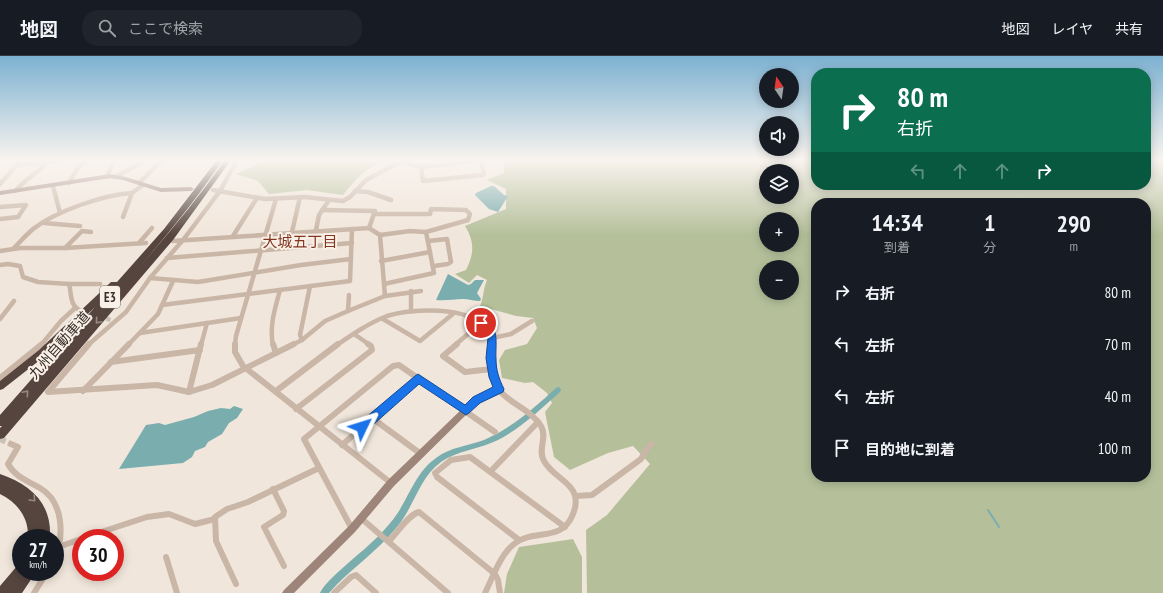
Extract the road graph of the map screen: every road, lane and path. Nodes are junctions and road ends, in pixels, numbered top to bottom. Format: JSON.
{"nodes":[{"id":1,"x":19,"y":185,"type":"edge"},
{"id":2,"x":58,"y":185,"type":"edge"},
{"id":3,"x":140,"y":185,"type":"edge"},
{"id":4,"x":145,"y":185,"type":"edge"},
{"id":5,"x":201,"y":185,"type":"edge"},
{"id":6,"x":201,"y":185,"type":"edge"},
{"id":7,"x":211,"y":185,"type":"edge"},
{"id":8,"x":223,"y":185,"type":"edge"},
{"id":9,"x":361,"y":185,"type":"edge"},
{"id":10,"x":53,"y":186,"type":"junction"},
{"id":11,"x":191,"y":189,"type":"dead end"},
{"id":12,"x":213,"y":190,"type":"dead end"},
{"id":13,"x":15,"y":191,"type":"junction"},
{"id":14,"x":220,"y":191,"type":"junction"},
{"id":15,"x":356,"y":191,"type":"junction"},
{"id":16,"x":0,"y":193,"type":"edge"},
{"id":17,"x":132,"y":193,"type":"junction"},
{"id":18,"x":300,"y":197,"type":"junction"},
{"id":19,"x":257,"y":198,"type":"junction"},
{"id":20,"x":276,"y":199,"type":"junction"},
{"id":21,"x":329,"y":200,"type":"junction"},
{"id":22,"x":390,"y":200,"type":"dead end"},
{"id":23,"x":0,"y":207,"type":"edge"},
{"id":24,"x":322,"y":210,"type":"junction"},
{"id":25,"x":60,"y":213,"type":"junction"},
{"id":26,"x":375,"y":214,"type":"junction"},
{"id":27,"x":123,"y":217,"type":"dead end"},
{"id":28,"x":0,"y":220,"type":"edge"},
{"id":29,"x":44,"y":223,"type":"junction"},
{"id":30,"x":80,"y":226,"type":"dead end"},
{"id":31,"x":152,"y":228,"type":"dead end"},
{"id":32,"x":369,"y":228,"type":"junction"},
{"id":33,"x":352,"y":229,"type":"junction"},
{"id":34,"x":316,"y":230,"type":"junction"},
{"id":35,"x":91,"y":232,"type":"dead end"},
{"id":36,"x":292,"y":232,"type":"junction"},
{"id":37,"x":426,"y":232,"type":"junction"},
{"id":38,"x":266,"y":234,"type":"junction"},
{"id":39,"x":380,"y":235,"type":"junction"},
{"id":40,"x":233,"y":236,"type":"junction"},
{"id":41,"x":183,"y":240,"type":"junction"},
{"id":42,"x":173,"y":241,"type":"dead end"},
{"id":43,"x":428,"y":241,"type":"junction"},
{"id":44,"x":146,"y":243,"type":"dead end"},
{"id":45,"x":352,"y":243,"type":"junction"},
{"id":46,"x":139,"y":244,"type":"junction"},
{"id":47,"x":65,"y":248,"type":"junction"},
{"id":48,"x":13,"y":249,"type":"junction"},
{"id":49,"x":0,"y":251,"type":"edge"},
{"id":50,"x":261,"y":251,"type":"junction"},
{"id":51,"x":430,"y":252,"type":"junction"},
{"id":52,"x":166,"y":258,"type":"junction"},
{"id":53,"x":351,"y":258,"type":"junction"},
{"id":54,"x":381,"y":261,"type":"junction"},
{"id":55,"x":0,"y":265,"type":"edge"},
{"id":56,"x":434,"y":266,"type":"junction"},
{"id":57,"x":255,"y":273,"type":"junction"},
{"id":58,"x":150,"y":278,"type":"junction"},
{"id":59,"x":173,"y":282,"type":"junction"},
{"id":60,"x":69,"y":284,"type":"junction"},
{"id":61,"x":100,"y":284,"type":"dead end"},
{"id":62,"x":384,"y":284,"type":"junction"},
{"id":63,"x":310,"y":286,"type":"junction"},
{"id":64,"x":280,"y":290,"type":"junction"},
{"id":65,"x":421,"y":290,"type":"dead end"},
{"id":66,"x":411,"y":291,"type":"junction"},
{"id":67,"x":248,"y":294,"type":"junction"},
{"id":68,"x":349,"y":295,"type":"dead end"},
{"id":69,"x":385,"y":296,"type":"junction"},
{"id":70,"x":14,"y":301,"type":"dead end"},
{"id":71,"x":162,"y":305,"type":"junction"},
{"id":72,"x":75,"y":308,"type":"junction"},
{"id":73,"x":81,"y":311,"type":"dead end"},
{"id":74,"x":348,"y":311,"type":"junction"},
{"id":75,"x":411,"y":311,"type":"junction"},
{"id":76,"x":454,"y":313,"type":"junction"},
{"id":77,"x":241,"y":318,"type":"junction"},
{"id":78,"x":0,"y":319,"type":"edge"},
{"id":79,"x":383,"y":319,"type":"junction"},
{"id":80,"x":111,"y":320,"type":"tunnel mouth"},
{"id":81,"x":532,"y":321,"type":"dead end"},
{"id":82,"x":116,"y":322,"type":"junction"},
{"id":83,"x":207,"y":323,"type":"junction"},
{"id":84,"x":481,"y":323,"type":"junction"},
{"id":85,"x":140,"y":333,"type":"junction"},
{"id":86,"x":354,"y":334,"type":"junction"},
{"id":87,"x":492,"y":338,"type":"junction"},
{"id":88,"x":302,"y":340,"type":"junction"},
{"id":89,"x":73,"y":350,"type":"junction"},
{"id":90,"x":200,"y":350,"type":"junction"},
{"id":91,"x":276,"y":353,"type":"junction"},
{"id":92,"x":111,"y":362,"type":"junction"},
{"id":93,"x":245,"y":367,"type":"junction"},
{"id":94,"x":492,"y":369,"type":"junction"},
{"id":95,"x":0,"y":378,"type":"edge"},
{"id":96,"x":418,"y":378,"type":"junction"},
{"id":97,"x":0,"y":386,"type":"edge"},
{"id":98,"x":499,"y":389,"type":"junction"},
{"id":99,"x":83,"y":391,"type":"junction"},
{"id":100,"x":276,"y":391,"type":"junction"},
{"id":101,"x":189,"y":392,"type":"junction"},
{"id":102,"x":296,"y":409,"type":"junction"},
{"id":103,"x":466,"y":410,"type":"junction"},
{"id":104,"x":372,"y":418,"type":"junction"},
{"id":105,"x":0,"y":422,"type":"edge"},
{"id":106,"x":538,"y":422,"type":"junction"},
{"id":107,"x":318,"y":427,"type":"junction"},
{"id":108,"x":496,"y":432,"type":"dead end"},
{"id":109,"x":0,"y":435,"type":"edge"},
{"id":110,"x":0,"y":443,"type":"edge"},
{"id":111,"x":11,"y":444,"type":"dead end"},
{"id":112,"x":652,"y":444,"type":"dead end"},
{"id":113,"x":342,"y":445,"type":"junction"},
{"id":114,"x":421,"y":454,"type":"junction"},
{"id":115,"x":319,"y":468,"type":"junction"},
{"id":116,"x":491,"y":471,"type":"junction"},
{"id":117,"x":0,"y":479,"type":"edge"},
{"id":118,"x":390,"y":483,"type":"junction"},
{"id":119,"x":0,"y":489,"type":"edge"},
{"id":120,"x":273,"y":489,"type":"junction"},
{"id":121,"x":576,"y":496,"type":"junction"},
{"id":122,"x":215,"y":519,"type":"junction"},
{"id":123,"x":362,"y":519,"type":"junction"},
{"id":124,"x":565,"y":527,"type":"junction"},
{"id":125,"x":34,"y":529,"type":"edge"},
{"id":126,"x":44,"y":529,"type":"edge"},
{"id":127,"x":61,"y":529,"type":"edge"},
{"id":128,"x":109,"y":529,"type":"edge"},
{"id":129,"x":352,"y":529,"type":"junction"},
{"id":130,"x":519,"y":540,"type":"junction"},
{"id":131,"x":389,"y":541,"type":"junction"},
{"id":132,"x":166,"y":557,"type":"dead end"},
{"id":133,"x":284,"y":566,"type":"dead end"},
{"id":134,"x":495,"y":574,"type":"junction"},
{"id":135,"x":12,"y":581,"type":"edge"},
{"id":136,"x":23,"y":581,"type":"edge"},
{"id":137,"x":42,"y":581,"type":"edge"},
{"id":138,"x":236,"y":584,"type":"dead end"},
{"id":139,"x":2,"y":593,"type":"edge"},
{"id":140,"x":14,"y":593,"type":"edge"},
{"id":141,"x":34,"y":593,"type":"edge"},
{"id":142,"x":177,"y":593,"type":"edge"},
{"id":143,"x":287,"y":593,"type":"edge"},
{"id":144,"x":334,"y":593,"type":"edge"},
{"id":145,"x":376,"y":593,"type":"edge"},
{"id":146,"x":448,"y":593,"type":"edge"},
{"id":147,"x":485,"y":593,"type":"edge"},
{"id":148,"x":500,"y":593,"type":"edge"}],
"edges":[{"from":1,"to":13,"type":"street"},
{"from":2,"to":10,"type":"street"},
{"from":3,"to":17,"type":"street"},
{"from":4,"to":11,"type":"street"},
{"from":5,"to":97,"type":"highway"},
{"from":105,"to":6,"type":"highway","name":"九州自動車道","number":"E3","one_way":true},
{"from":7,"to":89,"type":"highway","name":"九州自動車道","number":"E3","one_way":true},
{"from":8,"to":14,"type":"street"},
{"from":9,"to":15,"type":"street"},
{"from":10,"to":13,"type":"street"},
{"from":10,"to":25,"type":"street"},
{"from":12,"to":14,"type":"street"},
{"from":13,"to":16,"type":"street"},
{"from":14,"to":19,"type":"street"},
{"from":14,"to":41,"type":"street"},
{"from":15,"to":21,"type":"street"},
{"from":15,"to":22,"type":"street"},
{"from":17,"to":25,"type":"street"},
{"from":17,"to":27,"type":"street"},
{"from":18,"to":20,"type":"street"},
{"from":18,"to":21,"type":"street"},
{"from":18,"to":36,"type":"street"},
{"from":19,"to":20,"type":"street"},
{"from":19,"to":40,"type":"street"},
{"from":20,"to":38,"type":"street"},
{"from":21,"to":24,"type":"street"},
{"from":23,"to":28,"type":"street"},
{"from":24,"to":26,"type":"street"},
{"from":24,"to":34,"type":"street"},
{"from":25,"to":29,"type":"street"},
{"from":26,"to":32,"type":"street"},
{"from":26,"to":37,"type":"street"},
{"from":29,"to":30,"type":"street"},
{"from":29,"to":48,"type":"street"},
{"from":31,"to":46,"type":"street"},
{"from":32,"to":33,"type":"street"},
{"from":32,"to":39,"type":"street"},
{"from":33,"to":34,"type":"street"},
{"from":33,"to":45,"type":"street"},
{"from":34,"to":36,"type":"street"},
{"from":35,"to":47,"type":"street"},
{"from":36,"to":38,"type":"street"},
{"from":37,"to":39,"type":"street"},
{"from":37,"to":43,"type":"street"},
{"from":38,"to":40,"type":"street"},
{"from":38,"to":50,"type":"street"},
{"from":39,"to":54,"type":"street"},
{"from":40,"to":41,"type":"street"},
{"from":41,"to":42,"type":"street"},
{"from":41,"to":52,"type":"street"},
{"from":43,"to":51,"type":"street"},
{"from":43,"to":56,"type":"street"},
{"from":44,"to":46,"type":"street"},
{"from":45,"to":50,"type":"street"},
{"from":45,"to":53,"type":"street"},
{"from":46,"to":47,"type":"street"},
{"from":47,"to":48,"type":"street"},
{"from":48,"to":49,"type":"street"},
{"from":50,"to":52,"type":"street"},
{"from":50,"to":57,"type":"street"},
{"from":51,"to":54,"type":"street"},
{"from":51,"to":56,"type":"street"},
{"from":52,"to":58,"type":"street"},
{"from":53,"to":57,"type":"street"},
{"from":53,"to":63,"type":"street"},
{"from":54,"to":62,"type":"street"},
{"from":55,"to":60,"type":"street"},
{"from":56,"to":62,"type":"street"},
{"from":57,"to":59,"type":"street"},
{"from":57,"to":67,"type":"street"},
{"from":58,"to":59,"type":"street"},
{"from":58,"to":82,"type":"street"},
{"from":59,"to":71,"type":"street"},
{"from":60,"to":61,"type":"street"},
{"from":60,"to":72,"type":"street"},
{"from":62,"to":69,"type":"street"},
{"from":63,"to":64,"type":"street"},
{"from":63,"to":88,"type":"street"},
{"from":64,"to":67,"type":"street"},
{"from":64,"to":91,"type":"street"},
{"from":65,"to":66,"type":"street"},
{"from":66,"to":69,"type":"street"},
{"from":66,"to":75,"type":"street"},
{"from":67,"to":71,"type":"street"},
{"from":67,"to":77,"type":"street"},
{"from":68,"to":74,"type":"street"},
{"from":69,"to":74,"type":"street"},
{"from":70,"to":78,"type":"street"},
{"from":71,"to":85,"type":"street"},
{"from":72,"to":73,"type":"street"},
{"from":72,"to":95,"type":"street"},
{"from":74,"to":88,"type":"street"},
{"from":75,"to":76,"type":"street"},
{"from":75,"to":79,"type":"street"},
{"from":76,"to":79,"type":"street"},
{"from":76,"to":84,"type":"street"},
{"from":77,"to":83,"type":"street"},
{"from":77,"to":93,"type":"street"},
{"from":79,"to":86,"type":"street"},
{"from":80,"to":82,"type":"street"},
{"from":81,"to":87,"type":"street"},
{"from":82,"to":99,"type":"street"},
{"from":83,"to":85,"type":"street"},
{"from":83,"to":90,"type":"street"},
{"from":84,"to":87,"type":"street"},
{"from":84,"to":94,"type":"street"},
{"from":85,"to":92,"type":"street"},
{"from":86,"to":100,"type":"street"},
{"from":86,"to":102,"type":"street"},
{"from":87,"to":94,"type":"street"},
{"from":88,"to":91,"type":"street"},
{"from":89,"to":109,"type":"highway","name":"九州自動車道","number":"E3"},
{"from":89,"to":110,"type":"highway"},
{"from":90,"to":92,"type":"street"},
{"from":90,"to":101,"type":"street"},
{"from":91,"to":93,"type":"street"},
{"from":92,"to":99,"type":"street"},
{"from":93,"to":100,"type":"street"},
{"from":93,"to":101,"type":"street"},
{"from":94,"to":98,"type":"street"},
{"from":96,"to":103,"type":"street"},
{"from":96,"to":104,"type":"street"},
{"from":96,"to":107,"type":"street"},
{"from":98,"to":103,"type":"street"},
{"from":98,"to":106,"type":"street"},
{"from":99,"to":101,"type":"street"},
{"from":100,"to":102,"type":"street"},
{"from":102,"to":107,"type":"street"},
{"from":103,"to":108,"type":"street"},
{"from":103,"to":114,"type":"street"},
{"from":104,"to":113,"type":"street"},
{"from":104,"to":114,"type":"street"},
{"from":106,"to":116,"type":"street"},
{"from":106,"to":121,"type":"street"},
{"from":107,"to":113,"type":"street"},
{"from":107,"to":115,"type":"street"},
{"from":111,"to":127,"type":"street"},
{"from":112,"to":121,"type":"street"},
{"from":113,"to":118,"type":"street"},
{"from":114,"to":118,"type":"street"},
{"from":115,"to":120,"type":"street"},
{"from":115,"to":129,"type":"street"},
{"from":116,"to":124,"type":"street"},
{"from":116,"to":130,"type":"street"},
{"from":117,"to":126,"type":"highway","one_way":true},
{"from":118,"to":123,"type":"street"},
{"from":119,"to":125,"type":"highway"},
{"from":120,"to":122,"type":"street"},
{"from":120,"to":133,"type":"street"},
{"from":121,"to":124,"type":"street"},
{"from":122,"to":128,"type":"street"},
{"from":122,"to":138,"type":"street"},
{"from":123,"to":129,"type":"street"},
{"from":123,"to":131,"type":"street"},
{"from":124,"to":130,"type":"street"},
{"from":129,"to":143,"type":"street"},
{"from":130,"to":134,"type":"street"},
{"from":131,"to":134,"type":"street"},
{"from":131,"to":146,"type":"street"},
{"from":132,"to":142,"type":"street"},
{"from":134,"to":147,"type":"street"},
{"from":134,"to":148,"type":"street"},
{"from":135,"to":139,"type":"highway"},
{"from":136,"to":140,"type":"highway"},
{"from":137,"to":141,"type":"street"},
{"from":144,"to":145,"type":"street"}]}
